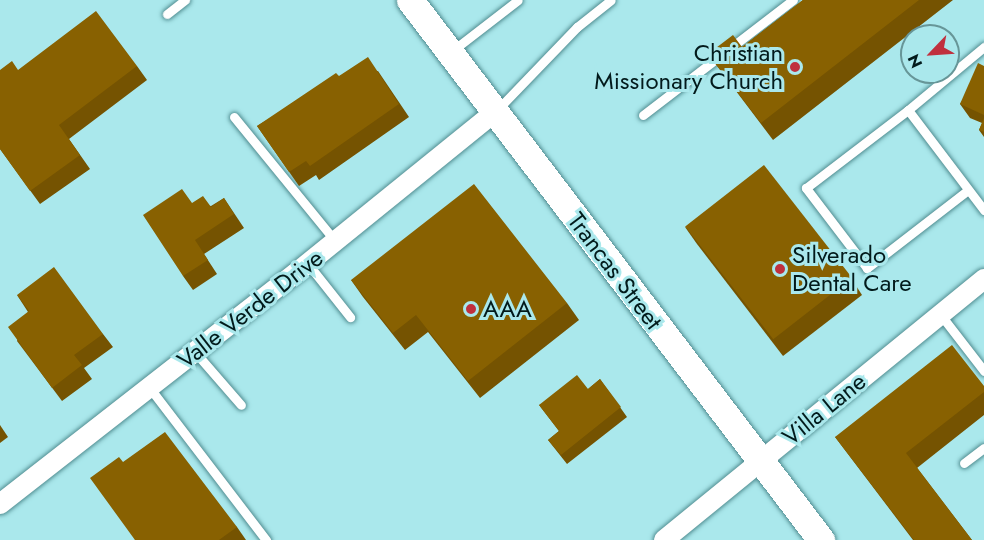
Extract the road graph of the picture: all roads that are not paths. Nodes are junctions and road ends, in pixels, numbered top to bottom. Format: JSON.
{"nodes":[{"id":1,"x":185,"y":0,"type":"edge"},
{"id":2,"x":410,"y":0,"type":"edge"},
{"id":3,"x":518,"y":0,"type":"edge"},
{"id":4,"x":611,"y":0,"type":"edge"},
{"id":5,"x":793,"y":0,"type":"edge"},
{"id":6,"x":167,"y":14,"type":"dead end"},
{"id":7,"x":984,"y":46,"type":"edge"},
{"id":8,"x":450,"y":53,"type":"junction"},
{"id":9,"x":908,"y":110,"type":"junction"},
{"id":10,"x":496,"y":111,"type":"junction"},
{"id":11,"x":643,"y":115,"type":"dead end"},
{"id":12,"x":234,"y":117,"type":"dead end"},
{"id":13,"x":968,"y":190,"type":"junction"},
{"id":14,"x":984,"y":210,"type":"edge"},
{"id":15,"x":336,"y":242,"type":"junction"},
{"id":16,"x":308,"y":264,"type":"junction"},
{"id":17,"x":984,"y":279,"type":"edge"},
{"id":18,"x":940,"y":314,"type":"junction"},
{"id":19,"x":350,"y":317,"type":"dead end"},
{"id":20,"x":195,"y":352,"type":"junction"},
{"id":21,"x":984,"y":371,"type":"edge"},
{"id":22,"x":149,"y":387,"type":"junction"},
{"id":23,"x":241,"y":405,"type":"dead end"},
{"id":24,"x":984,"y":448,"type":"edge"},
{"id":25,"x":760,"y":461,"type":"junction"},
{"id":26,"x":964,"y":463,"type":"dead end"},
{"id":27,"x":0,"y":504,"type":"edge"},
{"id":28,"x":266,"y":540,"type":"edge"},
{"id":29,"x":664,"y":540,"type":"edge"},
{"id":30,"x":821,"y":540,"type":"edge"}],
"edges":[{"from":1,"to":6,"type":"lane"},
{"from":2,"to":8,"type":"main road","name":"Trancas Street"},
{"from":3,"to":8,"type":"lane"},
{"from":4,"to":10,"type":"lane"},
{"from":5,"to":11,"type":"lane"},
{"from":7,"to":9,"type":"lane"},
{"from":8,"to":10,"type":"main road","name":"Trancas Street"},
{"from":9,"to":13,"type":"lane"},
{"from":9,"to":13,"type":"lane"},
{"from":10,"to":15,"type":"street","name":"Valle Verde Drive"},
{"from":10,"to":25,"type":"main road","name":"Trancas Street"},
{"from":12,"to":15,"type":"lane"},
{"from":13,"to":14,"type":"lane"},
{"from":15,"to":16,"type":"street","name":"Valle Verde Drive"},
{"from":16,"to":19,"type":"lane"},
{"from":16,"to":20,"type":"street","name":"Valle Verde Drive"},
{"from":17,"to":18,"type":"street","name":"Villa Lane"},
{"from":18,"to":21,"type":"lane"},
{"from":18,"to":25,"type":"street","name":"Villa Lane"},
{"from":20,"to":22,"type":"street","name":"Valle Verde Drive"},
{"from":20,"to":23,"type":"lane"},
{"from":22,"to":27,"type":"street","name":"Valle Verde Drive"},
{"from":22,"to":28,"type":"lane"},
{"from":24,"to":26,"type":"lane"},
{"from":25,"to":29,"type":"street","name":"Villa Lane"},
{"from":25,"to":30,"type":"main road","name":"Trancas Street"}]}
